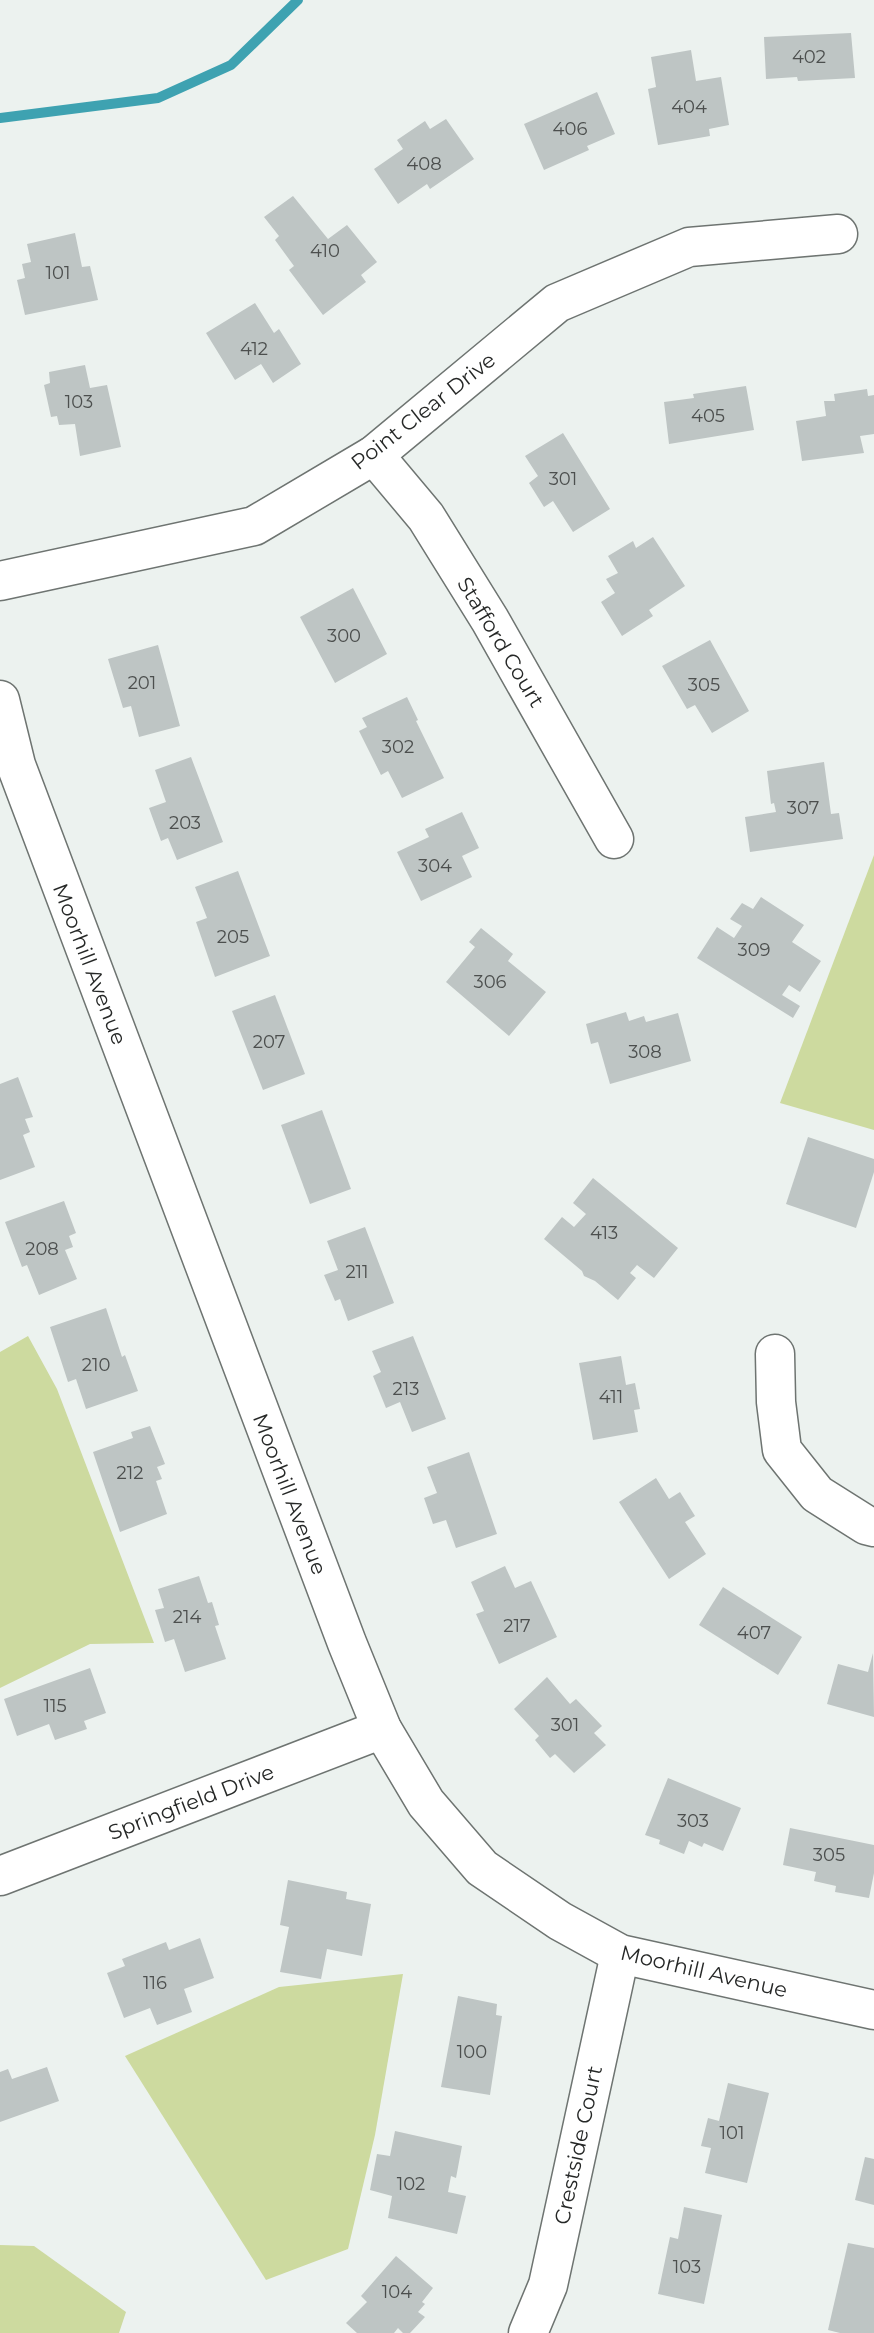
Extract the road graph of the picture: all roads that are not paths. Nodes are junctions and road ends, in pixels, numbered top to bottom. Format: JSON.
{"nodes":[{"id":1,"x":838,"y":234,"type":"dead end"},
{"id":2,"x":374,"y":455,"type":"junction"},
{"id":3,"x":0,"y":581,"type":"edge"},
{"id":4,"x":0,"y":700,"type":"edge"},
{"id":5,"x":614,"y":839,"type":"dead end"},
{"id":6,"x":775,"y":1354,"type":"dead end"},
{"id":7,"x":874,"y":1527,"type":"edge"},
{"id":8,"x":382,"y":1729,"type":"junction"},
{"id":9,"x":0,"y":1876,"type":"edge"},
{"id":10,"x":620,"y":1954,"type":"junction"},
{"id":11,"x":874,"y":2010,"type":"edge"},
{"id":12,"x":528,"y":2333,"type":"edge"}],
"edges":[{"from":1,"to":2,"type":"street","name":"Point Clear Drive"},
{"from":2,"to":3,"type":"street","name":"Point Clear Drive"},
{"from":2,"to":5,"type":"street","name":"Stafford Court"},
{"from":4,"to":8,"type":"street","name":"Moorhill Avenue"},
{"from":6,"to":7,"type":"street"},
{"from":8,"to":9,"type":"street","name":"Springfield Drive"},
{"from":8,"to":10,"type":"street","name":"Moorhill Avenue"},
{"from":10,"to":11,"type":"street","name":"Moorhill Avenue"},
{"from":10,"to":12,"type":"street","name":"Crestside Court"}]}
